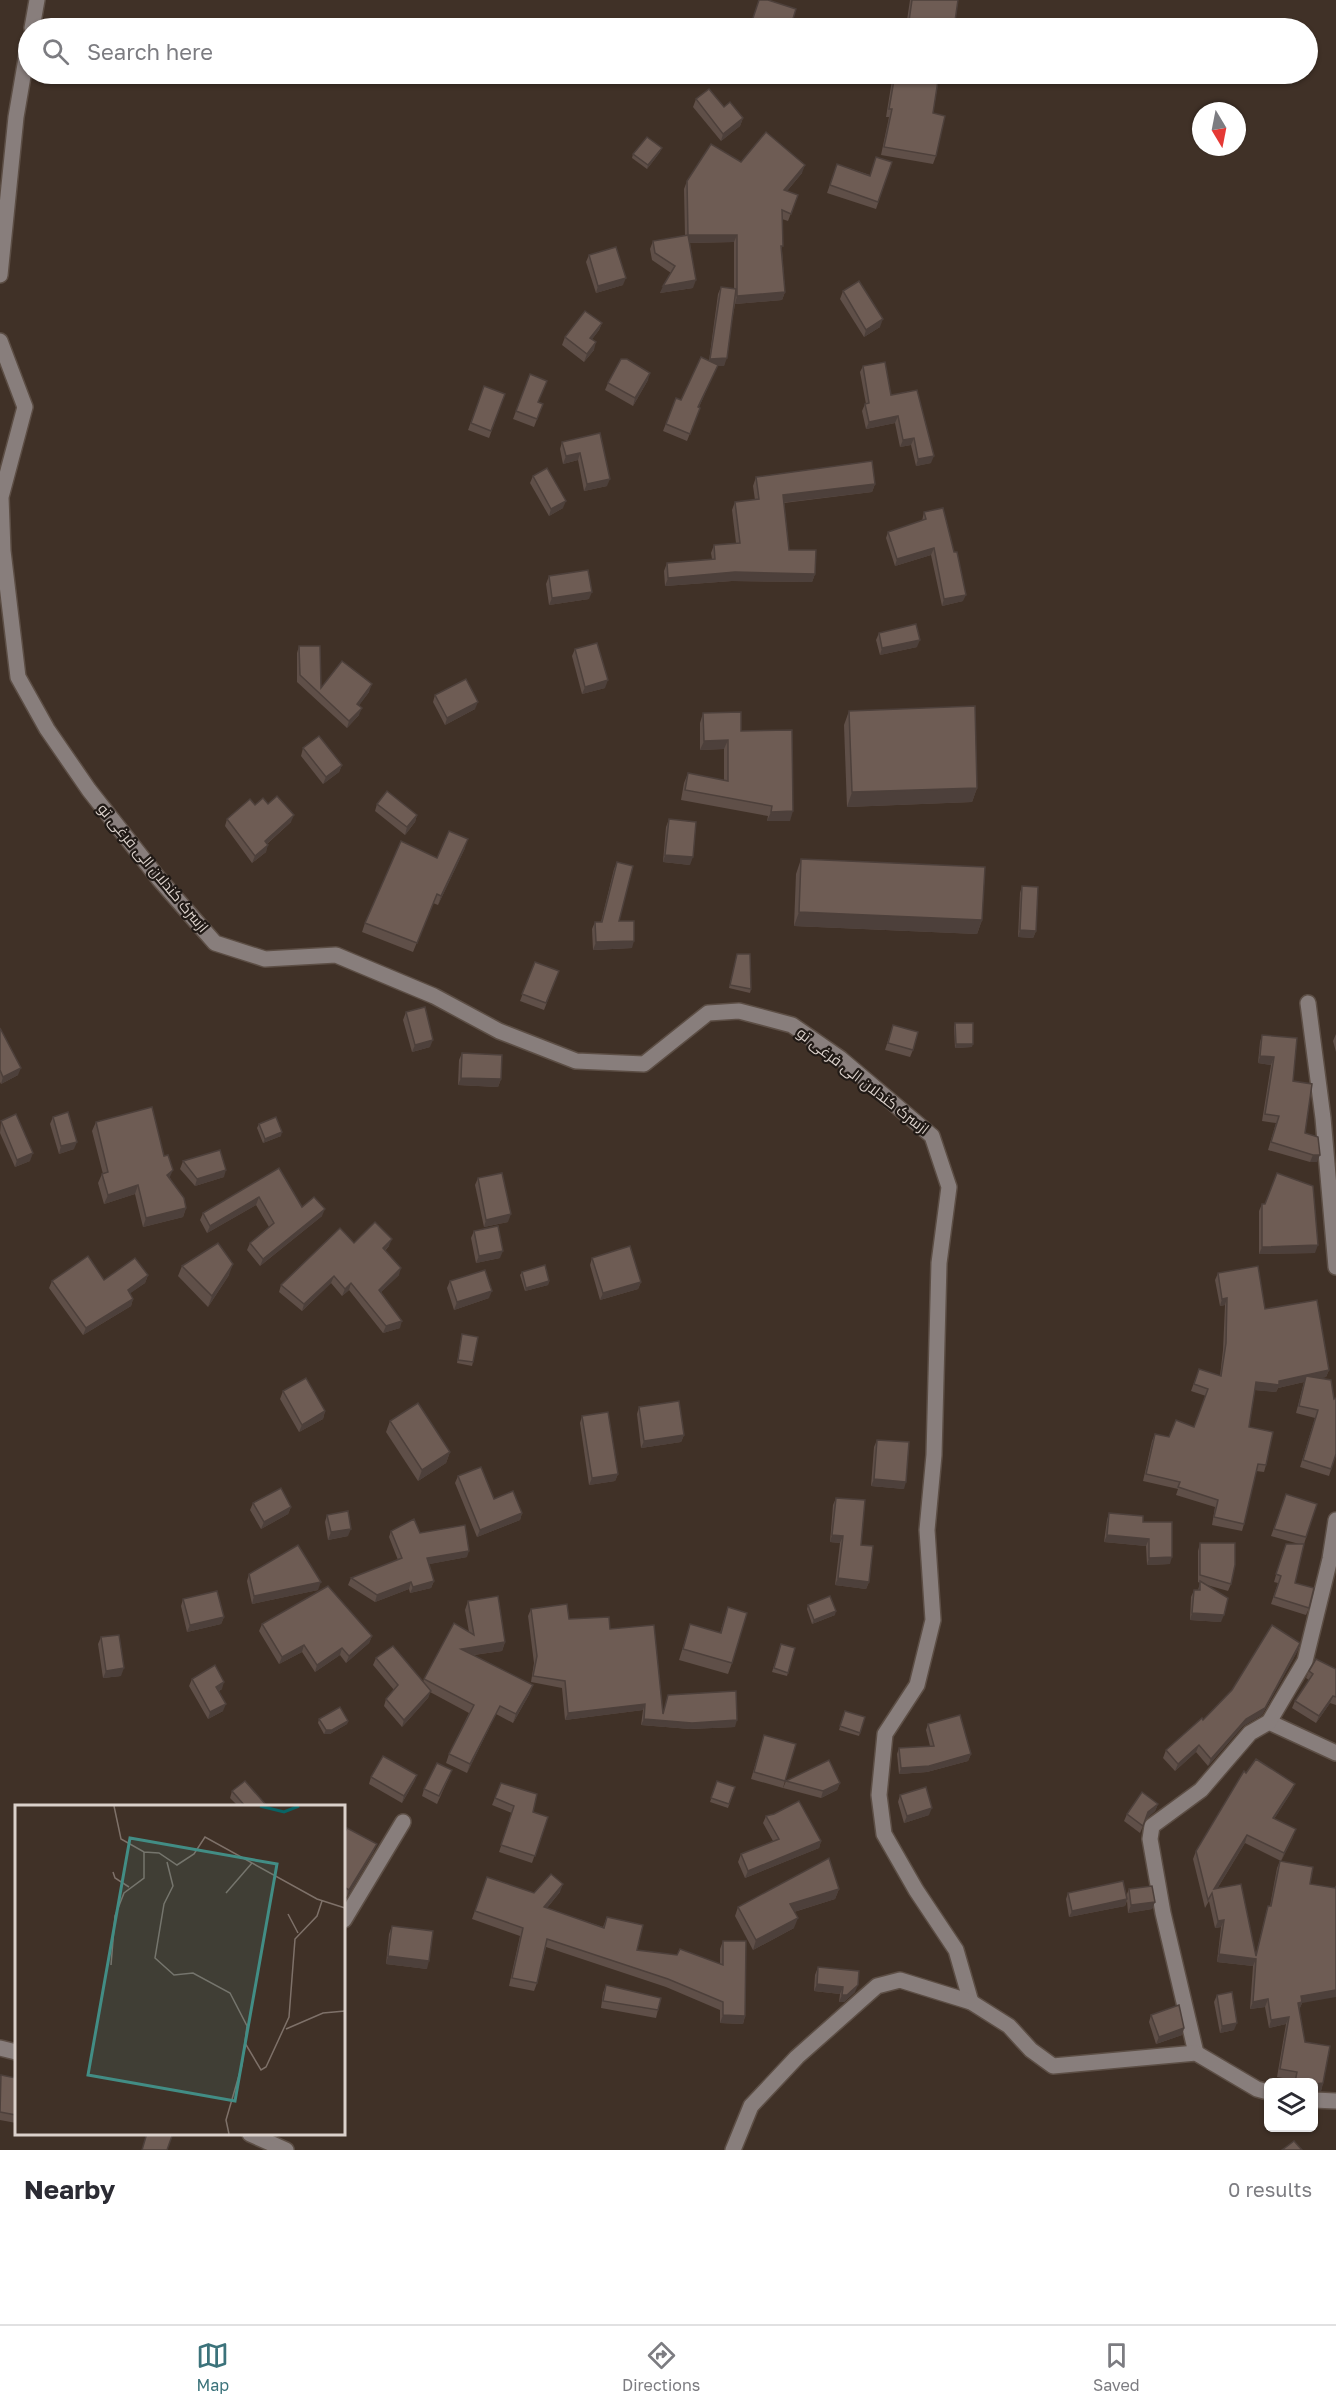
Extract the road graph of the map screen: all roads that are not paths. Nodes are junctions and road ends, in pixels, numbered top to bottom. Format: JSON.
{"nodes":[{"id":1,"x":37,"y":0,"type":"edge"},
{"id":2,"x":34,"y":18,"type":"edge"},
{"id":3,"x":22,"y":84,"type":"edge"},
{"id":4,"x":0,"y":275,"type":"edge"},
{"id":5,"x":0,"y":341,"type":"edge"},
{"id":6,"x":1,"y":527,"type":"edge"},
{"id":7,"x":1308,"y":1003,"type":"dead end"},
{"id":8,"x":1336,"y":1267,"type":"edge"},
{"id":9,"x":1336,"y":1520,"type":"edge"},
{"id":10,"x":1269,"y":1722,"type":"junction"},
{"id":11,"x":1336,"y":1753,"type":"edge"},
{"id":12,"x":403,"y":1822,"type":"dead end"},
{"id":13,"x":345,"y":1918,"type":"edge"},
{"id":14,"x":971,"y":2002,"type":"junction"},
{"id":15,"x":0,"y":2048,"type":"edge"},
{"id":16,"x":15,"y":2052,"type":"edge"},
{"id":17,"x":1196,"y":2053,"type":"junction"},
{"id":18,"x":1264,"y":2091,"type":"edge"},
{"id":19,"x":1318,"y":2100,"type":"edge"},
{"id":20,"x":1336,"y":2101,"type":"edge"},
{"id":21,"x":254,"y":2135,"type":"edge"},
{"id":22,"x":286,"y":2150,"type":"edge"},
{"id":23,"x":733,"y":2150,"type":"edge"}],
"edges":[{"from":1,"to":2,"type":"street"},
{"from":3,"to":4,"type":"street"},
{"from":5,"to":6,"type":"street","name":"ازسرک کندلان الی فرغی تو"},
{"from":6,"to":14,"type":"street","name":"ازسرک کندلان الی فرغی تو"},
{"from":7,"to":8,"type":"street"},
{"from":9,"to":10,"type":"street"},
{"from":10,"to":11,"type":"street"},
{"from":10,"to":17,"type":"street"},
{"from":12,"to":13,"type":"street"},
{"from":14,"to":17,"type":"street"},
{"from":14,"to":23,"type":"street"},
{"from":15,"to":16,"type":"street"},
{"from":17,"to":18,"type":"street"},
{"from":19,"to":20,"type":"street"},
{"from":21,"to":22,"type":"street"}]}
